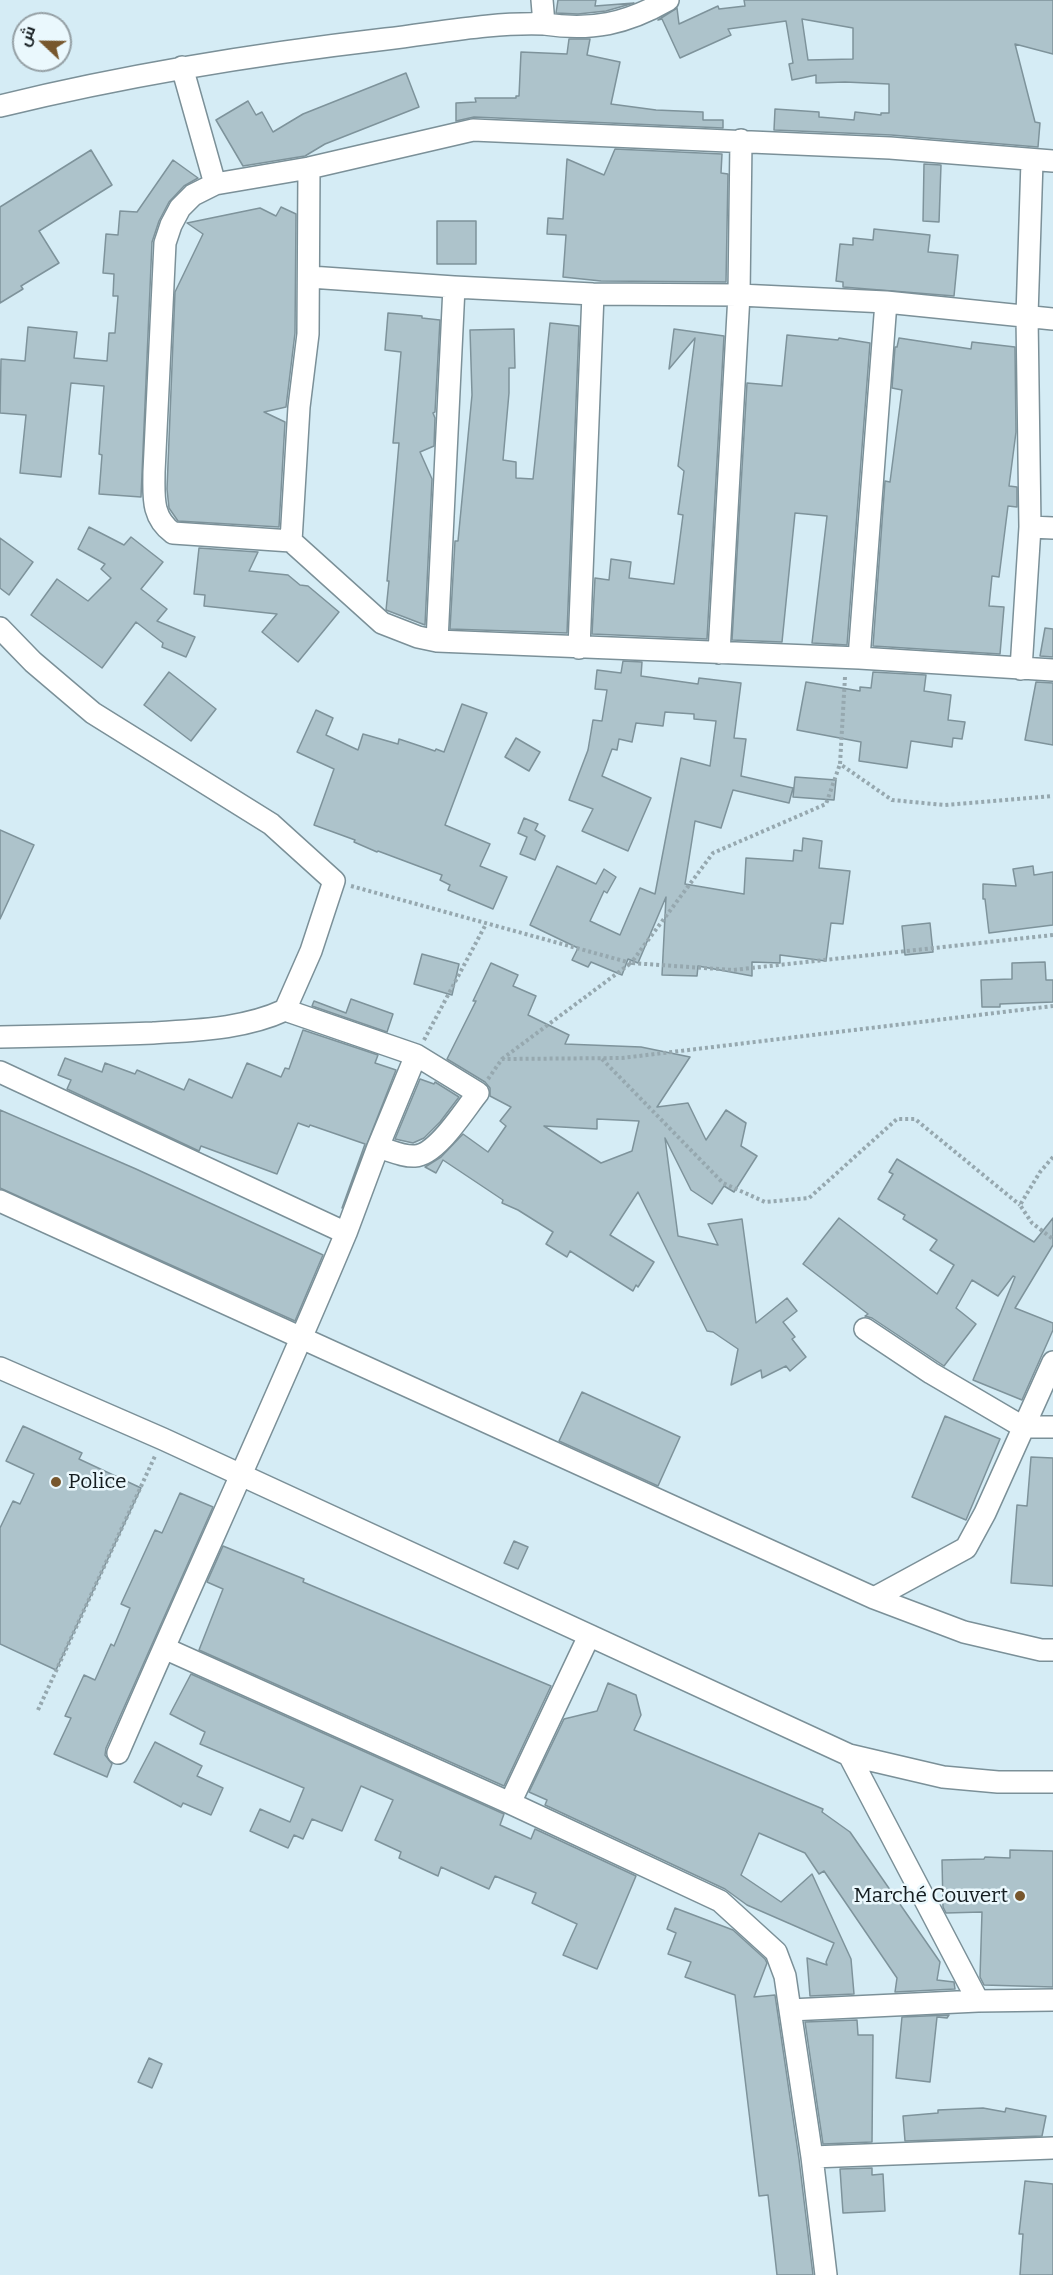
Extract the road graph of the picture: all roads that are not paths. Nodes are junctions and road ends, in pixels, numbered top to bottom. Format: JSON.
{"nodes":[{"id":1,"x":542,"y":0,"type":"edge"},
{"id":2,"x":668,"y":0,"type":"edge"},
{"id":3,"x":544,"y":24,"type":"junction"},
{"id":4,"x":182,"y":67,"type":"junction"},
{"id":5,"x":0,"y":106,"type":"edge"},
{"id":6,"x":741,"y":140,"type":"junction"},
{"id":7,"x":1042,"y":161,"type":"edge"},
{"id":8,"x":309,"y":168,"type":"junction"},
{"id":9,"x":215,"y":184,"type":"junction"},
{"id":10,"x":310,"y":276,"type":"junction"},
{"id":11,"x":454,"y":287,"type":"junction"},
{"id":12,"x":593,"y":294,"type":"junction"},
{"id":13,"x":739,"y":295,"type":"junction"},
{"id":14,"x":886,"y":302,"type":"junction"},
{"id":15,"x":1026,"y":316,"type":"junction"},
{"id":16,"x":1053,"y":319,"type":"edge"},
{"id":17,"x":1030,"y":527,"type":"junction"},
{"id":18,"x":1053,"y":528,"type":"edge"},
{"id":19,"x":291,"y":541,"type":"junction"},
{"id":20,"x":0,"y":628,"type":"edge"},
{"id":21,"x":437,"y":641,"type":"junction"},
{"id":22,"x":579,"y":648,"type":"junction"},
{"id":23,"x":719,"y":653,"type":"junction"},
{"id":24,"x":852,"y":658,"type":"junction"},
{"id":25,"x":1021,"y":669,"type":"junction"},
{"id":26,"x":1053,"y":670,"type":"edge"},
{"id":27,"x":285,"y":1010,"type":"junction"},
{"id":28,"x":0,"y":1037,"type":"edge"},
{"id":29,"x":416,"y":1055,"type":"junction"},
{"id":30,"x":0,"y":1072,"type":"edge"},
{"id":31,"x":378,"y":1147,"type":"junction"},
{"id":32,"x":0,"y":1202,"type":"edge"},
{"id":33,"x":346,"y":1233,"type":"junction"},
{"id":34,"x":865,"y":1329,"type":"dead end"},
{"id":35,"x":301,"y":1340,"type":"junction"},
{"id":36,"x":1053,"y":1362,"type":"edge"},
{"id":37,"x":0,"y":1368,"type":"edge"},
{"id":38,"x":1023,"y":1427,"type":"junction"},
{"id":39,"x":1053,"y":1427,"type":"edge"},
{"id":40,"x":240,"y":1475,"type":"junction"},
{"id":41,"x":874,"y":1598,"type":"junction"},
{"id":42,"x":590,"y":1636,"type":"junction"},
{"id":43,"x":164,"y":1648,"type":"junction"},
{"id":44,"x":1053,"y":1650,"type":"edge"},
{"id":45,"x":118,"y":1753,"type":"dead end"},
{"id":46,"x":849,"y":1755,"type":"junction"},
{"id":47,"x":1053,"y":1782,"type":"edge"},
{"id":48,"x":510,"y":1803,"type":"junction"},
{"id":49,"x":1053,"y":2000,"type":"edge"},
{"id":50,"x":978,"y":2001,"type":"junction"},
{"id":51,"x":790,"y":2010,"type":"junction"},
{"id":52,"x":1053,"y":2148,"type":"edge"},
{"id":53,"x":812,"y":2157,"type":"junction"},
{"id":54,"x":826,"y":2275,"type":"edge"}],
"edges":[{"from":1,"to":3,"type":"street"},
{"from":2,"to":3,"type":"street"},
{"from":3,"to":4,"type":"street"},
{"from":4,"to":5,"type":"street"},
{"from":4,"to":9,"type":"street"},
{"from":6,"to":7,"type":"street"},
{"from":6,"to":8,"type":"street"},
{"from":6,"to":13,"type":"street"},
{"from":7,"to":15,"type":"street"},
{"from":8,"to":9,"type":"street"},
{"from":8,"to":10,"type":"street"},
{"from":9,"to":19,"type":"street"},
{"from":10,"to":11,"type":"street"},
{"from":10,"to":19,"type":"street"},
{"from":11,"to":12,"type":"street"},
{"from":11,"to":21,"type":"street"},
{"from":12,"to":13,"type":"street"},
{"from":12,"to":22,"type":"street"},
{"from":13,"to":14,"type":"street"},
{"from":13,"to":23,"type":"street"},
{"from":14,"to":15,"type":"street"},
{"from":14,"to":24,"type":"street"},
{"from":15,"to":16,"type":"street"},
{"from":15,"to":17,"type":"street"},
{"from":17,"to":18,"type":"street"},
{"from":17,"to":25,"type":"street"},
{"from":19,"to":21,"type":"street"},
{"from":20,"to":27,"type":"street"},
{"from":21,"to":22,"type":"street"},
{"from":22,"to":23,"type":"street"},
{"from":23,"to":24,"type":"street"},
{"from":24,"to":25,"type":"street"},
{"from":25,"to":26,"type":"street"},
{"from":27,"to":28,"type":"street"},
{"from":27,"to":29,"type":"street"},
{"from":29,"to":31,"type":"street"},
{"from":29,"to":31,"type":"street"},
{"from":30,"to":33,"type":"street"},
{"from":31,"to":33,"type":"street"},
{"from":32,"to":35,"type":"street"},
{"from":33,"to":35,"type":"street"},
{"from":34,"to":38,"type":"street"},
{"from":35,"to":40,"type":"street"},
{"from":35,"to":41,"type":"street"},
{"from":36,"to":38,"type":"street"},
{"from":37,"to":40,"type":"street"},
{"from":38,"to":39,"type":"street"},
{"from":38,"to":41,"type":"street"},
{"from":40,"to":42,"type":"street"},
{"from":40,"to":43,"type":"street"},
{"from":41,"to":44,"type":"street"},
{"from":42,"to":46,"type":"street"},
{"from":42,"to":48,"type":"street"},
{"from":43,"to":45,"type":"street"},
{"from":43,"to":48,"type":"street"},
{"from":46,"to":47,"type":"street"},
{"from":46,"to":50,"type":"street"},
{"from":48,"to":51,"type":"street"},
{"from":49,"to":50,"type":"street"},
{"from":50,"to":51,"type":"street"},
{"from":51,"to":53,"type":"street"},
{"from":52,"to":53,"type":"street"},
{"from":53,"to":54,"type":"street"}]}
